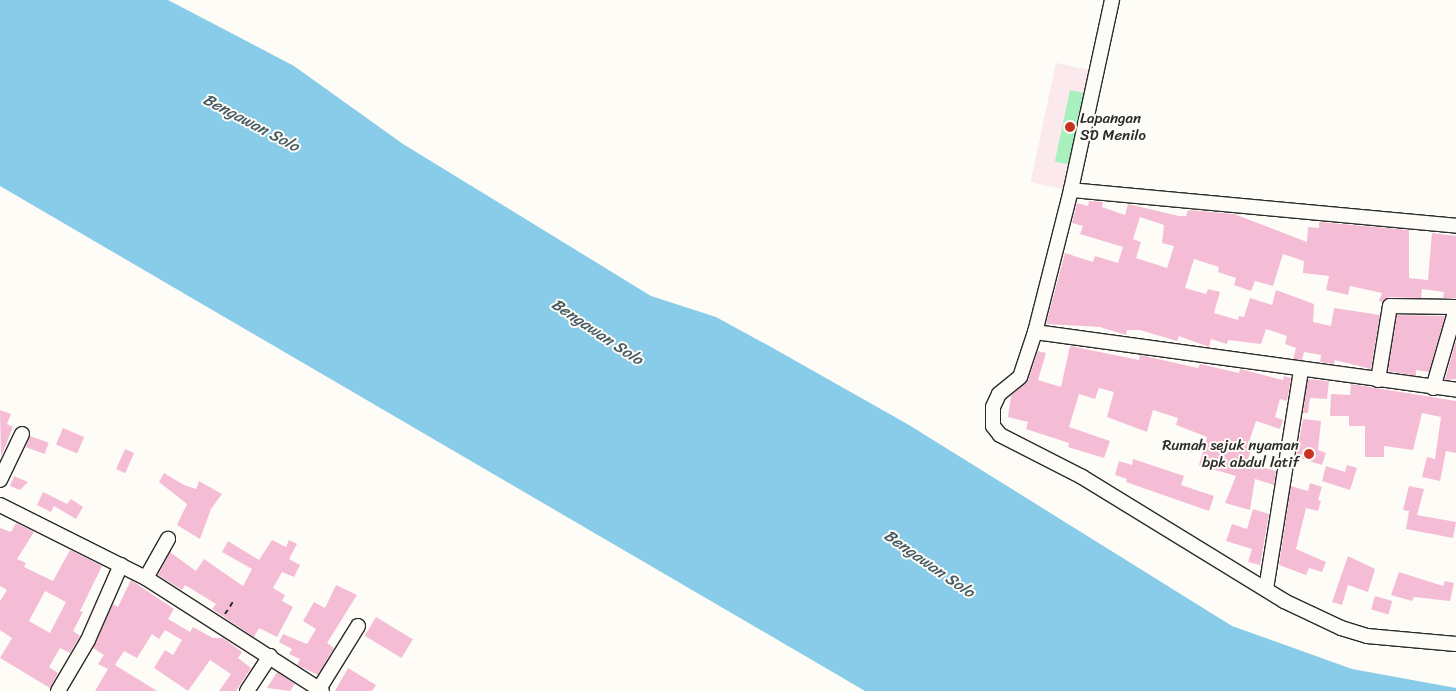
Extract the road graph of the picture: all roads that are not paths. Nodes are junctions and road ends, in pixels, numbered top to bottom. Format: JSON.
{"nodes":[{"id":1,"x":1112,"y":0,"type":"edge"},
{"id":2,"x":1071,"y":190,"type":"junction"},
{"id":3,"x":1456,"y":226,"type":"edge"},
{"id":4,"x":1456,"y":308,"type":"edge"},
{"id":5,"x":1035,"y":332,"type":"junction"},
{"id":6,"x":1301,"y":370,"type":"junction"},
{"id":7,"x":1378,"y":380,"type":"junction"},
{"id":8,"x":1433,"y":388,"type":"junction"},
{"id":9,"x":1456,"y":390,"type":"edge"},
{"id":10,"x":22,"y":434,"type":"dead end"},
{"id":11,"x":0,"y":480,"type":"edge"},
{"id":12,"x":0,"y":505,"type":"edge"},
{"id":13,"x":168,"y":538,"type":"dead end"},
{"id":14,"x":121,"y":565,"type":"junction"},
{"id":15,"x":146,"y":578,"type":"junction"},
{"id":16,"x":1266,"y":590,"type":"junction"},
{"id":17,"x":358,"y":626,"type":"dead end"},
{"id":18,"x":1456,"y":644,"type":"edge"},
{"id":19,"x":270,"y":656,"type":"junction"},
{"id":20,"x":321,"y":690,"type":"edge"},
{"id":21,"x":58,"y":691,"type":"edge"},
{"id":22,"x":247,"y":691,"type":"edge"}],
"edges":[{"from":1,"to":2,"type":"street"},
{"from":2,"to":3,"type":"street"},
{"from":2,"to":5,"type":"street"},
{"from":4,"to":7,"type":"street"},
{"from":4,"to":8,"type":"street"},
{"from":5,"to":6,"type":"street"},
{"from":5,"to":16,"type":"street"},
{"from":6,"to":7,"type":"street"},
{"from":6,"to":16,"type":"street"},
{"from":7,"to":8,"type":"street"},
{"from":8,"to":9,"type":"street"},
{"from":10,"to":11,"type":"street"},
{"from":12,"to":14,"type":"street"},
{"from":13,"to":15,"type":"street"},
{"from":14,"to":15,"type":"street"},
{"from":14,"to":21,"type":"street"},
{"from":15,"to":19,"type":"street"},
{"from":16,"to":18,"type":"street"},
{"from":17,"to":20,"type":"street"},
{"from":19,"to":20,"type":"street"},
{"from":19,"to":22,"type":"street"}]}
